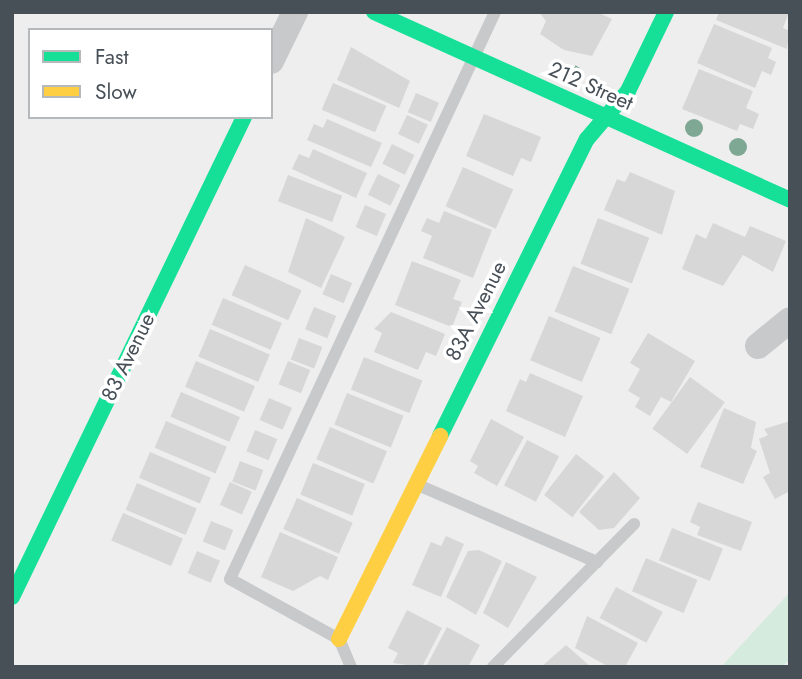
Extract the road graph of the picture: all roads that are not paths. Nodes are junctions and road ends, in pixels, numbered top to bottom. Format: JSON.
{"nodes":[{"id":1,"x":295,"y":12,"type":"edge"},
{"id":2,"x":374,"y":12,"type":"edge"},
{"id":3,"x":495,"y":12,"type":"edge"},
{"id":4,"x":666,"y":12,"type":"edge"},
{"id":5,"x":273,"y":57,"type":"edge"},
{"id":6,"x":473,"y":57,"type":"junction"},
{"id":7,"x":608,"y":115,"type":"junction"},
{"id":8,"x":243,"y":119,"type":"edge"},
{"id":9,"x":790,"y":200,"type":"edge"},
{"id":10,"x":790,"y":320,"type":"edge"},
{"id":11,"x":758,"y":346,"type":"dead end"},
{"id":12,"x":415,"y":483,"type":"junction"},
{"id":13,"x":634,"y":524,"type":"dead end"},
{"id":14,"x":597,"y":562,"type":"junction"},
{"id":15,"x":12,"y":597,"type":"edge"},
{"id":16,"x":339,"y":639,"type":"junction"},
{"id":17,"x":351,"y":667,"type":"edge"},
{"id":18,"x":494,"y":667,"type":"edge"}],
"edges":[{"from":1,"to":5,"type":"street"},
{"from":2,"to":6,"type":"street","name":"212 Street"},
{"from":3,"to":6,"type":"lane"},
{"from":4,"to":7,"type":"street","name":"83A Avenue"},
{"from":6,"to":7,"type":"street","name":"212 Street"},
{"from":6,"to":16,"type":"lane"},
{"from":7,"to":9,"type":"street","name":"212 Street"},
{"from":7,"to":12,"type":"street","name":"83A Avenue"},
{"from":8,"to":15,"type":"street","name":"83 Avenue"},
{"from":10,"to":11,"type":"street"},
{"from":12,"to":14,"type":"lane"},
{"from":12,"to":16,"type":"street","name":"83A Avenue"},
{"from":13,"to":14,"type":"lane"},
{"from":14,"to":18,"type":"lane"},
{"from":16,"to":17,"type":"lane"}]}
